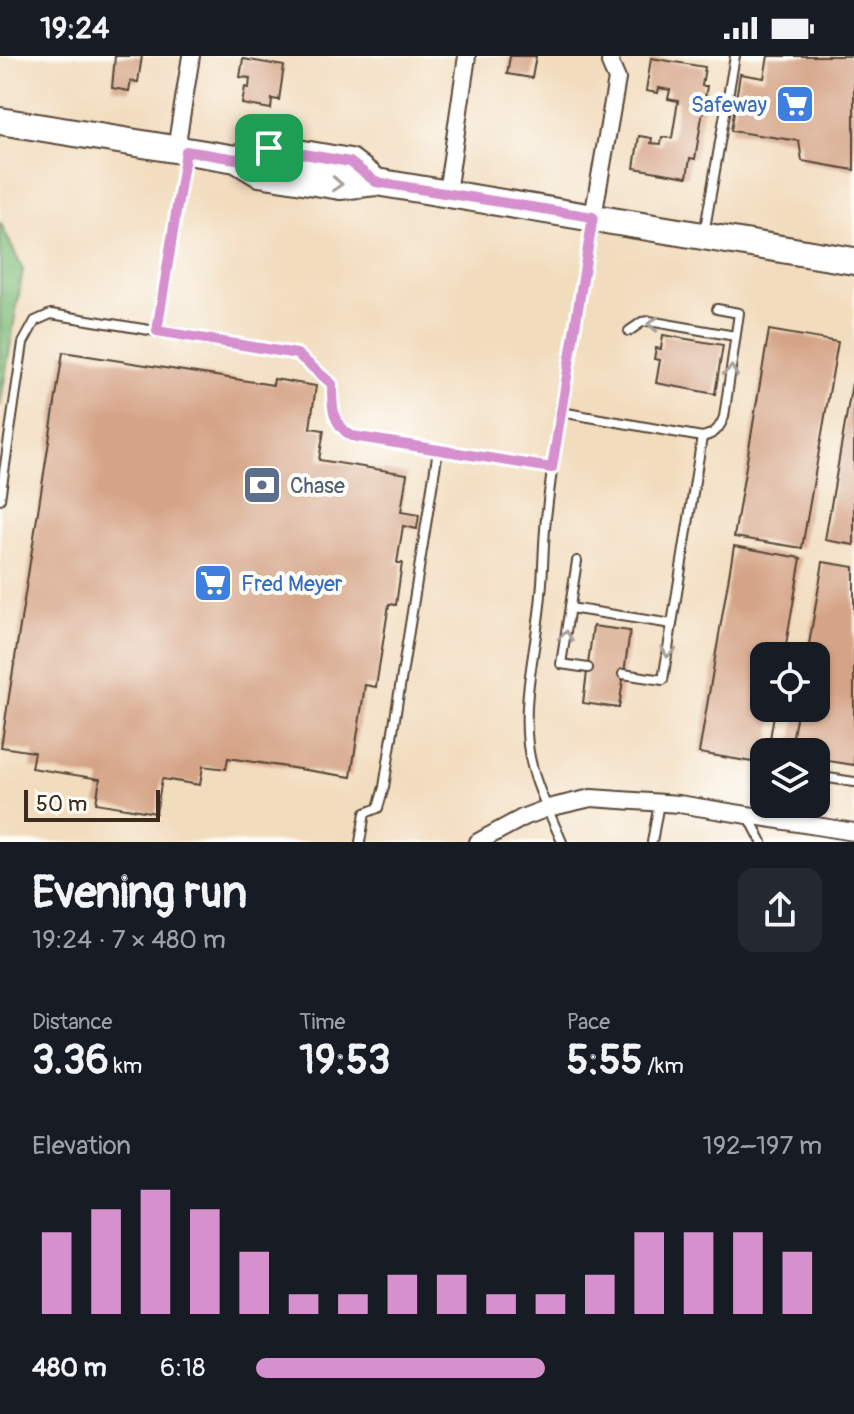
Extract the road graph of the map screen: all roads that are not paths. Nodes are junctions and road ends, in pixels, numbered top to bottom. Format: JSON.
{"nodes":[{"id":1,"x":191,"y":56,"type":"edge"},
{"id":2,"x":467,"y":56,"type":"edge"},
{"id":3,"x":611,"y":56,"type":"edge"},
{"id":4,"x":735,"y":56,"type":"edge"},
{"id":5,"x":0,"y":121,"type":"edge"},
{"id":6,"x":181,"y":150,"type":"junction"},
{"id":7,"x":447,"y":193,"type":"junction"},
{"id":8,"x":593,"y":217,"type":"junction"},
{"id":9,"x":703,"y":235,"type":"junction"},
{"id":10,"x":854,"y":261,"type":"edge"},
{"id":11,"x":717,"y":309,"type":"dead end"},
{"id":12,"x":157,"y":331,"type":"junction"},
{"id":13,"x":629,"y":331,"type":"dead end"},
{"id":14,"x":735,"y":336,"type":"junction"},
{"id":15,"x":561,"y":412,"type":"junction"},
{"id":16,"x":702,"y":437,"type":"junction"},
{"id":17,"x":438,"y":450,"type":"junction"},
{"id":18,"x":552,"y":468,"type":"junction"},
{"id":19,"x":0,"y":499,"type":"edge"},
{"id":20,"x":577,"y":561,"type":"dead end"},
{"id":21,"x":570,"y":608,"type":"junction"},
{"id":22,"x":672,"y":624,"type":"junction"},
{"id":23,"x":588,"y":668,"type":"dead end"},
{"id":24,"x":623,"y":674,"type":"dead end"},
{"id":25,"x":830,"y":778,"type":"edge"},
{"id":26,"x":854,"y":782,"type":"edge"},
{"id":27,"x":659,"y":802,"type":"junction"},
{"id":28,"x":548,"y":808,"type":"junction"},
{"id":29,"x":749,"y":816,"type":"junction"},
{"id":30,"x":854,"y":832,"type":"edge"},
{"id":31,"x":360,"y":842,"type":"edge"},
{"id":32,"x":478,"y":842,"type":"edge"},
{"id":33,"x":562,"y":842,"type":"edge"},
{"id":34,"x":652,"y":842,"type":"edge"},
{"id":35,"x":762,"y":842,"type":"edge"}],
"edges":[{"from":1,"to":6,"type":"street"},
{"from":2,"to":7,"type":"street"},
{"from":3,"to":8,"type":"street"},
{"from":4,"to":9,"type":"lane"},
{"from":5,"to":6,"type":"main road"},
{"from":6,"to":7,"type":"main road"},
{"from":6,"to":12,"type":"lane"},
{"from":7,"to":8,"type":"main road"},
{"from":8,"to":9,"type":"main road"},
{"from":8,"to":15,"type":"lane"},
{"from":9,"to":10,"type":"main road"},
{"from":11,"to":14,"type":"lane"},
{"from":12,"to":17,"type":"lane"},
{"from":12,"to":19,"type":"lane"},
{"from":14,"to":13,"type":"lane","one_way":true},
{"from":16,"to":14,"type":"lane","one_way":true},
{"from":15,"to":16,"type":"lane"},
{"from":15,"to":18,"type":"lane"},
{"from":16,"to":22,"type":"lane"},
{"from":17,"to":18,"type":"lane"},
{"from":17,"to":31,"type":"lane"},
{"from":18,"to":28,"type":"lane"},
{"from":20,"to":21,"type":"lane"},
{"from":21,"to":22,"type":"lane"},
{"from":23,"to":21,"type":"lane","one_way":true},
{"from":22,"to":24,"type":"lane","one_way":true},
{"from":25,"to":26,"type":"lane"},
{"from":27,"to":28,"type":"street"},
{"from":27,"to":29,"type":"street"},
{"from":27,"to":34,"type":"lane"},
{"from":28,"to":32,"type":"street"},
{"from":28,"to":33,"type":"lane"},
{"from":29,"to":30,"type":"street"},
{"from":29,"to":35,"type":"lane"}]}
